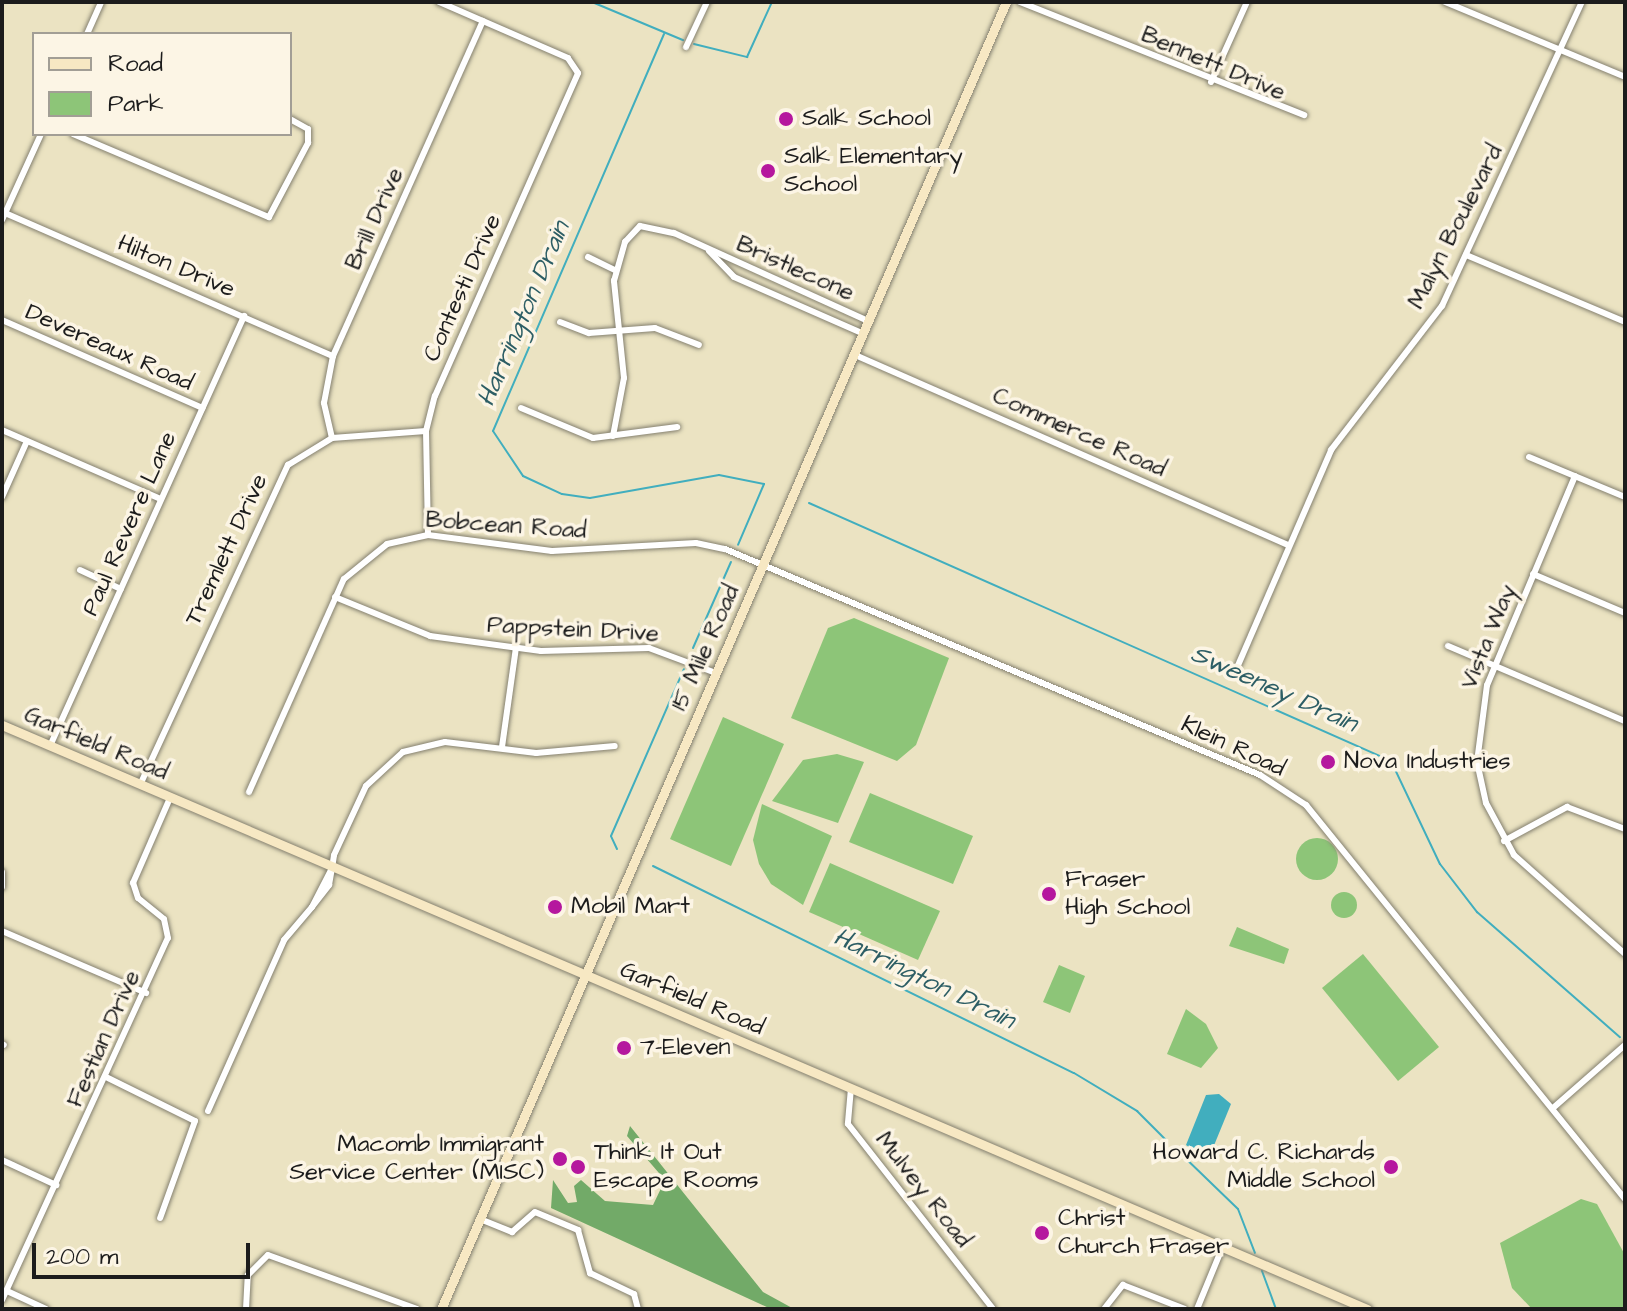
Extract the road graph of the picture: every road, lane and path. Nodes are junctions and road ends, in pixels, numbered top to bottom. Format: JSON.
{"nodes":[{"id":1,"x":101,"y":2,"type":"edge"},
{"id":2,"x":439,"y":2,"type":"edge"},
{"id":3,"x":707,"y":2,"type":"edge"},
{"id":4,"x":1006,"y":2,"type":"edge"},
{"id":5,"x":1020,"y":2,"type":"edge"},
{"id":6,"x":1247,"y":2,"type":"edge"},
{"id":7,"x":1445,"y":2,"type":"edge"},
{"id":8,"x":1582,"y":2,"type":"edge"},
{"id":9,"x":483,"y":21,"type":"junction"},
{"id":10,"x":89,"y":32,"type":"edge"},
{"id":11,"x":686,"y":47,"type":"dead end"},
{"id":12,"x":1561,"y":50,"type":"junction"},
{"id":13,"x":1625,"y":77,"type":"edge"},
{"id":14,"x":1211,"y":82,"type":"junction"},
{"id":15,"x":1304,"y":115,"type":"dead end"},
{"id":16,"x":292,"y":120,"type":"edge"},
{"id":17,"x":40,"y":136,"type":"edge"},
{"id":18,"x":78,"y":136,"type":"edge"},
{"id":19,"x":4,"y":217,"type":"edge"},
{"id":20,"x":707,"y":248,"type":"junction"},
{"id":21,"x":1466,"y":255,"type":"junction"},
{"id":22,"x":588,"y":257,"type":"dead end"},
{"id":23,"x":615,"y":270,"type":"junction"},
{"id":24,"x":244,"y":316,"type":"junction"},
{"id":25,"x":2,"y":320,"type":"edge"},
{"id":26,"x":560,"y":322,"type":"dead end"},
{"id":27,"x":870,"y":322,"type":"junction"},
{"id":28,"x":1625,"y":322,"type":"edge"},
{"id":29,"x":617,"y":330,"type":"junction"},
{"id":30,"x":864,"y":334,"type":"junction"},
{"id":31,"x":699,"y":345,"type":"dead end"},
{"id":32,"x":855,"y":355,"type":"junction"},
{"id":33,"x":333,"y":356,"type":"junction"},
{"id":34,"x":202,"y":408,"type":"junction"},
{"id":35,"x":521,"y":408,"type":"dead end"},
{"id":36,"x":677,"y":427,"type":"dead end"},
{"id":37,"x":2,"y":430,"type":"edge"},
{"id":38,"x":426,"y":431,"type":"junction"},
{"id":39,"x":613,"y":436,"type":"junction"},
{"id":40,"x":332,"y":438,"type":"junction"},
{"id":41,"x":27,"y":441,"type":"junction"},
{"id":42,"x":1529,"y":457,"type":"dead end"},
{"id":43,"x":1575,"y":476,"type":"junction"},
{"id":44,"x":2,"y":497,"type":"edge"},
{"id":45,"x":1625,"y":497,"type":"edge"},
{"id":46,"x":161,"y":499,"type":"junction"},
{"id":47,"x":428,"y":535,"type":"junction"},
{"id":48,"x":1288,"y":545,"type":"junction"},
{"id":49,"x":763,"y":565,"type":"junction"},
{"id":50,"x":80,"y":570,"type":"dead end"},
{"id":51,"x":1533,"y":574,"type":"junction"},
{"id":52,"x":121,"y":589,"type":"junction"},
{"id":53,"x":335,"y":597,"type":"junction"},
{"id":54,"x":1625,"y":613,"type":"edge"},
{"id":55,"x":1448,"y":646,"type":"dead end"},
{"id":56,"x":516,"y":648,"type":"junction"},
{"id":57,"x":1495,"y":666,"type":"junction"},
{"id":58,"x":1236,"y":670,"type":"dead end"},
{"id":59,"x":716,"y":673,"type":"junction"},
{"id":60,"x":1625,"y":721,"type":"edge"},
{"id":61,"x":2,"y":725,"type":"edge"},
{"id":62,"x":50,"y":746,"type":"junction"},
{"id":63,"x":615,"y":746,"type":"dead end"},
{"id":64,"x":502,"y":747,"type":"junction"},
{"id":65,"x":140,"y":785,"type":"junction"},
{"id":66,"x":249,"y":792,"type":"dead end"},
{"id":67,"x":170,"y":798,"type":"junction"},
{"id":68,"x":1625,"y":829,"type":"edge"},
{"id":69,"x":1504,"y":841,"type":"junction"},
{"id":70,"x":332,"y":868,"type":"junction"},
{"id":71,"x":3,"y":872,"type":"edge"},
{"id":72,"x":2,"y":887,"type":"edge"},
{"id":73,"x":2,"y":931,"type":"edge"},
{"id":74,"x":1625,"y":954,"type":"edge"},
{"id":75,"x":585,"y":975,"type":"junction"},
{"id":76,"x":146,"y":993,"type":"junction"},
{"id":77,"x":1625,"y":1045,"type":"edge"},
{"id":78,"x":108,"y":1078,"type":"junction"},
{"id":79,"x":851,"y":1088,"type":"junction"},
{"id":80,"x":1553,"y":1108,"type":"junction"},
{"id":81,"x":208,"y":1111,"type":"dead end"},
{"id":82,"x":2,"y":1160,"type":"edge"},
{"id":83,"x":1625,"y":1180,"type":"edge"},
{"id":84,"x":56,"y":1185,"type":"junction"},
{"id":85,"x":1616,"y":1187,"type":"junction"},
{"id":86,"x":1625,"y":1199,"type":"edge"},
{"id":87,"x":160,"y":1218,"type":"dead end"},
{"id":88,"x":480,"y":1219,"type":"junction"},
{"id":89,"x":1223,"y":1246,"type":"junction"},
{"id":90,"x":7,"y":1291,"type":"junction"},
{"id":91,"x":2,"y":1300,"type":"edge"},
{"id":92,"x":638,"y":1307,"type":"edge"},
{"id":93,"x":46,"y":1309,"type":"edge"},
{"id":94,"x":246,"y":1309,"type":"edge"},
{"id":95,"x":417,"y":1309,"type":"edge"},
{"id":96,"x":441,"y":1309,"type":"edge"},
{"id":97,"x":992,"y":1309,"type":"edge"},
{"id":98,"x":1104,"y":1309,"type":"edge"},
{"id":99,"x":1185,"y":1309,"type":"edge"},
{"id":100,"x":1197,"y":1309,"type":"edge"},
{"id":101,"x":1367,"y":1309,"type":"edge"}],
"edges":[{"from":1,"to":10,"type":"street"},
{"from":2,"to":9,"type":"street"},
{"from":3,"to":11,"type":"street"},
{"from":4,"to":27,"type":"main road","name":"15 Mile Road"},
{"from":5,"to":14,"type":"street","name":"Bennett Drive"},
{"from":6,"to":14,"type":"street"},
{"from":7,"to":12,"type":"street"},
{"from":8,"to":12,"type":"street","name":"Malyn Boulevard"},
{"from":9,"to":33,"type":"street","name":"Brill Drive"},
{"from":9,"to":38,"type":"street","name":"Contesti Drive"},
{"from":12,"to":13,"type":"street"},
{"from":12,"to":21,"type":"street","name":"Malyn Boulevard"},
{"from":14,"to":15,"type":"street","name":"Bennett Drive"},
{"from":16,"to":18,"type":"street"},
{"from":17,"to":19,"type":"street"},
{"from":19,"to":24,"type":"street","name":"Hilton Drive"},
{"from":20,"to":23,"type":"street","name":"Bristlecone"},
{"from":20,"to":27,"type":"street","name":"Bristlecone"},
{"from":20,"to":30,"type":"street","name":"Bristlecone"},
{"from":21,"to":28,"type":"street"},
{"from":21,"to":48,"type":"street","name":"Malyn Boulevard"},
{"from":22,"to":23,"type":"street"},
{"from":23,"to":29,"type":"street","name":"Bristlecone"},
{"from":24,"to":33,"type":"street","name":"Hilton Drive"},
{"from":24,"to":34,"type":"street","name":"Paul Revere Lane"},
{"from":25,"to":34,"type":"street","name":"Devereaux Road"},
{"from":26,"to":29,"type":"street"},
{"from":27,"to":30,"type":"main road","name":"15 Mile Road"},
{"from":29,"to":31,"type":"street"},
{"from":29,"to":39,"type":"street","name":"Bristlecone"},
{"from":30,"to":32,"type":"main road","name":"15 Mile Road"},
{"from":32,"to":48,"type":"street","name":"Commerce Road"},
{"from":32,"to":49,"type":"main road","name":"15 Mile Road"},
{"from":33,"to":40,"type":"street","name":"Brill Drive"},
{"from":34,"to":46,"type":"street","name":"Paul Revere Lane"},
{"from":35,"to":39,"type":"street"},
{"from":36,"to":39,"type":"street"},
{"from":37,"to":41,"type":"street"},
{"from":38,"to":40,"type":"street","name":"Tremlett Drive"},
{"from":38,"to":47,"type":"street","name":"Contesti Drive"},
{"from":40,"to":65,"type":"street","name":"Tremlett Drive"},
{"from":41,"to":44,"type":"street"},
{"from":41,"to":46,"type":"street"},
{"from":42,"to":43,"type":"street"},
{"from":43,"to":45,"type":"street"},
{"from":43,"to":51,"type":"street","name":"Vista Way"},
{"from":46,"to":52,"type":"street","name":"Paul Revere Lane"},
{"from":47,"to":49,"type":"street","name":"Bobcean Road"},
{"from":47,"to":53,"type":"street","name":"Bobcean Road"},
{"from":48,"to":58,"type":"street","name":"Malyn Boulevard"},
{"from":49,"to":59,"type":"main road","name":"15 Mile Road"},
{"from":49,"to":80,"type":"street","name":"Klein Road"},
{"from":50,"to":52,"type":"street"},
{"from":51,"to":54,"type":"street"},
{"from":51,"to":57,"type":"street","name":"Vista Way"},
{"from":52,"to":62,"type":"street","name":"Paul Revere Lane"},
{"from":53,"to":56,"type":"street","name":"Pappstein Drive"},
{"from":53,"to":66,"type":"street","name":"Bobcean Road"},
{"from":55,"to":57,"type":"street"},
{"from":56,"to":59,"type":"street","name":"Pappstein Drive"},
{"from":56,"to":64,"type":"street"},
{"from":57,"to":60,"type":"street"},
{"from":57,"to":69,"type":"street","name":"Vista Way"},
{"from":59,"to":75,"type":"main road","name":"15 Mile Road"},
{"from":61,"to":62,"type":"main road","name":"Garfield Road"},
{"from":62,"to":65,"type":"main road","name":"Garfield Road"},
{"from":63,"to":64,"type":"street"},
{"from":64,"to":70,"type":"street"},
{"from":65,"to":67,"type":"main road","name":"Garfield Road"},
{"from":67,"to":70,"type":"main road","name":"Garfield Road"},
{"from":67,"to":76,"type":"street","name":"Festian Drive"},
{"from":68,"to":69,"type":"street"},
{"from":69,"to":74,"type":"street","name":"Vista Way"},
{"from":70,"to":75,"type":"main road","name":"Garfield Road"},
{"from":70,"to":81,"type":"street"},
{"from":71,"to":72,"type":"street"},
{"from":73,"to":76,"type":"street"},
{"from":75,"to":79,"type":"main road","name":"Garfield Road"},
{"from":75,"to":88,"type":"main road","name":"15 Mile Road"},
{"from":76,"to":78,"type":"street","name":"Festian Drive"},
{"from":77,"to":80,"type":"street"},
{"from":78,"to":84,"type":"street","name":"Festian Drive"},
{"from":78,"to":87,"type":"street"},
{"from":79,"to":89,"type":"main road","name":"Garfield Road"},
{"from":79,"to":97,"type":"street","name":"Mulvey Road"},
{"from":80,"to":85,"type":"street","name":"Klein Road"},
{"from":82,"to":84,"type":"street"},
{"from":83,"to":85,"type":"street"},
{"from":84,"to":90,"type":"street","name":"Festian Drive"},
{"from":85,"to":86,"type":"street","name":"Klein Road"},
{"from":88,"to":92,"type":"street"},
{"from":88,"to":96,"type":"main road","name":"15 Mile Road"},
{"from":89,"to":100,"type":"street"},
{"from":89,"to":101,"type":"main road","name":"Garfield Road"},
{"from":90,"to":91,"type":"street","name":"Festian Drive"},
{"from":90,"to":93,"type":"street"},
{"from":94,"to":95,"type":"street"},
{"from":98,"to":99,"type":"street"}]}
